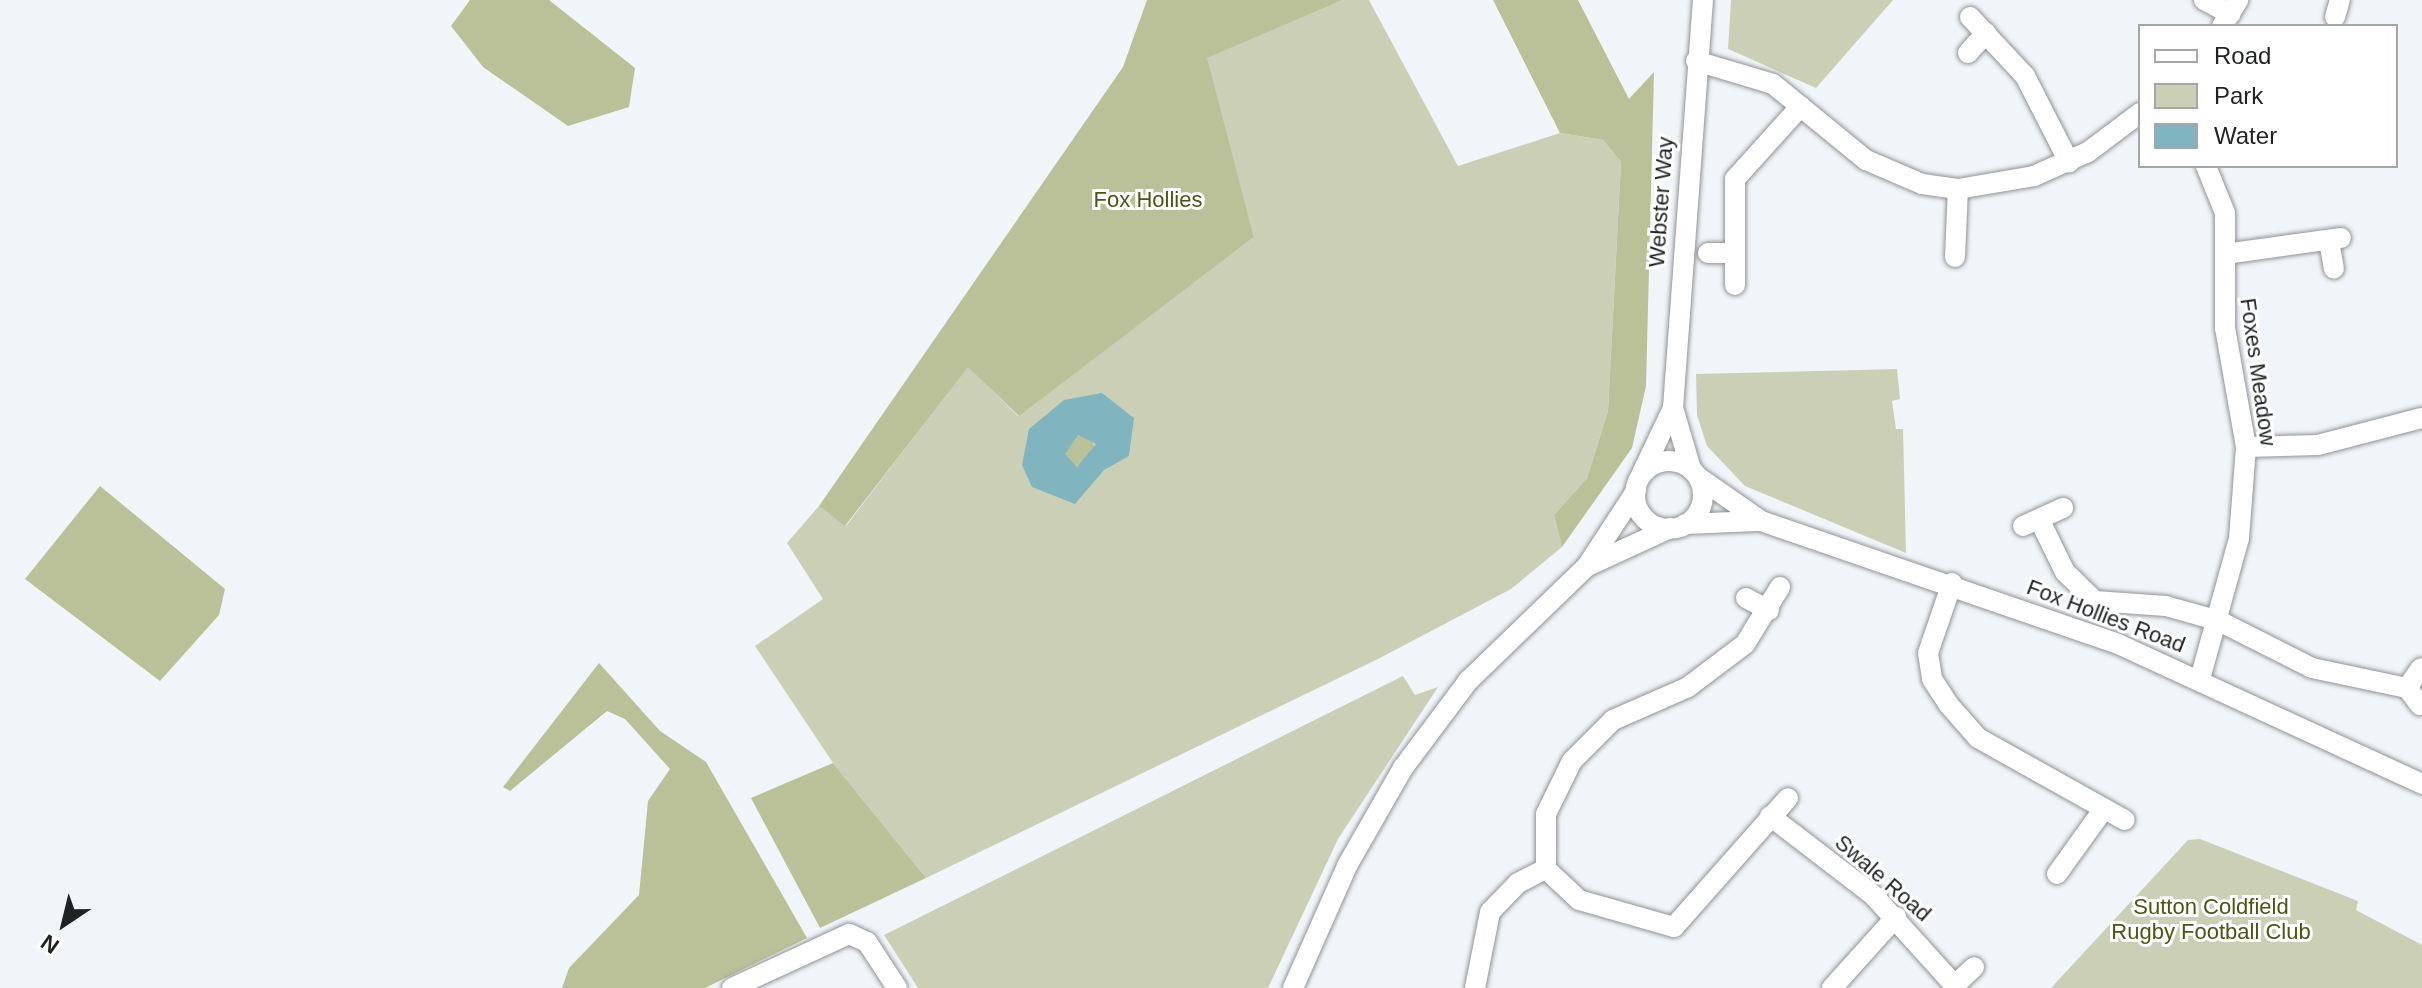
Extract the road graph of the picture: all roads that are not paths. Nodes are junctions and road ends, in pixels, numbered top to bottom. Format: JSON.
{"nodes":[{"id":1,"x":1703,"y":0,"type":"edge"},
{"id":2,"x":2204,"y":0,"type":"edge"},
{"id":3,"x":2230,"y":13,"type":"edge"},
{"id":4,"x":1970,"y":17,"type":"dead end"},
{"id":5,"x":1986,"y":33,"type":"junction"},
{"id":6,"x":1968,"y":53,"type":"dead end"},
{"id":7,"x":1696,"y":61,"type":"junction"},
{"id":8,"x":1801,"y":106,"type":"junction"},
{"id":9,"x":2138,"y":114,"type":"edge"},
{"id":10,"x":2069,"y":162,"type":"junction"},
{"id":11,"x":2207,"y":168,"type":"edge"},
{"id":12,"x":1958,"y":189,"type":"junction"},
{"id":13,"x":1708,"y":253,"type":"dead end"},
{"id":14,"x":1735,"y":253,"type":"junction"},
{"id":15,"x":2225,"y":254,"type":"junction"},
{"id":16,"x":1955,"y":257,"type":"dead end"},
{"id":17,"x":2334,"y":269,"type":"dead end"},
{"id":18,"x":1735,"y":285,"type":"dead end"},
{"id":19,"x":1673,"y":408,"type":"junction"},
{"id":20,"x":2422,"y":418,"type":"edge"},
{"id":21,"x":2246,"y":447,"type":"junction"},
{"id":22,"x":1695,"y":473,"type":"junction"},
{"id":23,"x":1638,"y":484,"type":"junction"},
{"id":24,"x":2063,"y":508,"type":"dead end"},
{"id":25,"x":1761,"y":521,"type":"junction"},
{"id":26,"x":1678,"y":526,"type":"junction"},
{"id":27,"x":1587,"y":566,"type":"junction"},
{"id":28,"x":1952,"y":583,"type":"junction"},
{"id":29,"x":1780,"y":587,"type":"dead end"},
{"id":30,"x":1746,"y":598,"type":"dead end"},
{"id":31,"x":1769,"y":610,"type":"junction"},
{"id":32,"x":2219,"y":621,"type":"junction"},
{"id":33,"x":2421,"y":668,"type":"edge"},
{"id":34,"x":2200,"y":679,"type":"junction"},
{"id":35,"x":2407,"y":688,"type":"junction"},
{"id":36,"x":2420,"y":705,"type":"dead end"},
{"id":37,"x":2422,"y":784,"type":"edge"},
{"id":38,"x":1788,"y":798,"type":"dead end"},
{"id":39,"x":2103,"y":810,"type":"junction"},
{"id":40,"x":1770,"y":816,"type":"junction"},
{"id":41,"x":2125,"y":820,"type":"dead end"},
{"id":42,"x":1546,"y":869,"type":"junction"},
{"id":43,"x":2057,"y":874,"type":"dead end"},
{"id":44,"x":1896,"y":917,"type":"junction"},
{"id":45,"x":1974,"y":967,"type":"dead end"},
{"id":46,"x":1956,"y":986,"type":"edge"},
{"id":47,"x":732,"y":988,"type":"edge"},
{"id":48,"x":897,"y":988,"type":"edge"},
{"id":49,"x":1293,"y":988,"type":"edge"},
{"id":50,"x":1475,"y":988,"type":"edge"},
{"id":51,"x":1832,"y":988,"type":"edge"}],
"edges":[{"from":1,"to":7,"type":"street","name":"Webster Way"},
{"from":2,"to":3,"type":"street"},
{"from":4,"to":5,"type":"street"},
{"from":5,"to":6,"type":"street"},
{"from":5,"to":10,"type":"street"},
{"from":7,"to":8,"type":"street"},
{"from":7,"to":19,"type":"street","name":"Webster Way"},
{"from":8,"to":12,"type":"street"},
{"from":8,"to":14,"type":"street"},
{"from":9,"to":10,"type":"street"},
{"from":10,"to":12,"type":"street"},
{"from":11,"to":15,"type":"street","name":"Foxes Meadow"},
{"from":12,"to":16,"type":"street"},
{"from":13,"to":14,"type":"street"},
{"from":14,"to":18,"type":"street"},
{"from":15,"to":17,"type":"street"},
{"from":15,"to":21,"type":"street","name":"Foxes Meadow"},
{"from":19,"to":22,"type":"street","name":"Webster Way"},
{"from":19,"to":23,"type":"street","name":"Webster Way"},
{"from":20,"to":21,"type":"street"},
{"from":21,"to":32,"type":"street","name":"Foxes Meadow"},
{"from":22,"to":23,"type":"street"},
{"from":22,"to":25,"type":"street","name":"Fox Hollies Road"},
{"from":22,"to":26,"type":"street"},
{"from":23,"to":26,"type":"street"},
{"from":23,"to":27,"type":"street","name":"Webster Way"},
{"from":24,"to":32,"type":"street"},
{"from":25,"to":26,"type":"street","name":"Fox Hollies Road"},
{"from":25,"to":28,"type":"street","name":"Fox Hollies Road"},
{"from":26,"to":27,"type":"street"},
{"from":27,"to":49,"type":"street"},
{"from":28,"to":34,"type":"street","name":"Fox Hollies Road"},
{"from":28,"to":39,"type":"street"},
{"from":29,"to":31,"type":"street"},
{"from":30,"to":31,"type":"street"},
{"from":31,"to":42,"type":"street"},
{"from":32,"to":34,"type":"street","name":"Foxes Meadow"},
{"from":32,"to":35,"type":"street"},
{"from":33,"to":35,"type":"street"},
{"from":34,"to":37,"type":"street","name":"Fox Hollies Road"},
{"from":35,"to":36,"type":"street"},
{"from":38,"to":40,"type":"street"},
{"from":39,"to":41,"type":"street"},
{"from":39,"to":43,"type":"street"},
{"from":40,"to":42,"type":"street"},
{"from":40,"to":44,"type":"street","name":"Swale Road"},
{"from":42,"to":50,"type":"street"},
{"from":44,"to":46,"type":"street","name":"Swale Road"},
{"from":44,"to":51,"type":"street"},
{"from":45,"to":46,"type":"street","name":"Swale Road"},
{"from":47,"to":48,"type":"street"}]}
